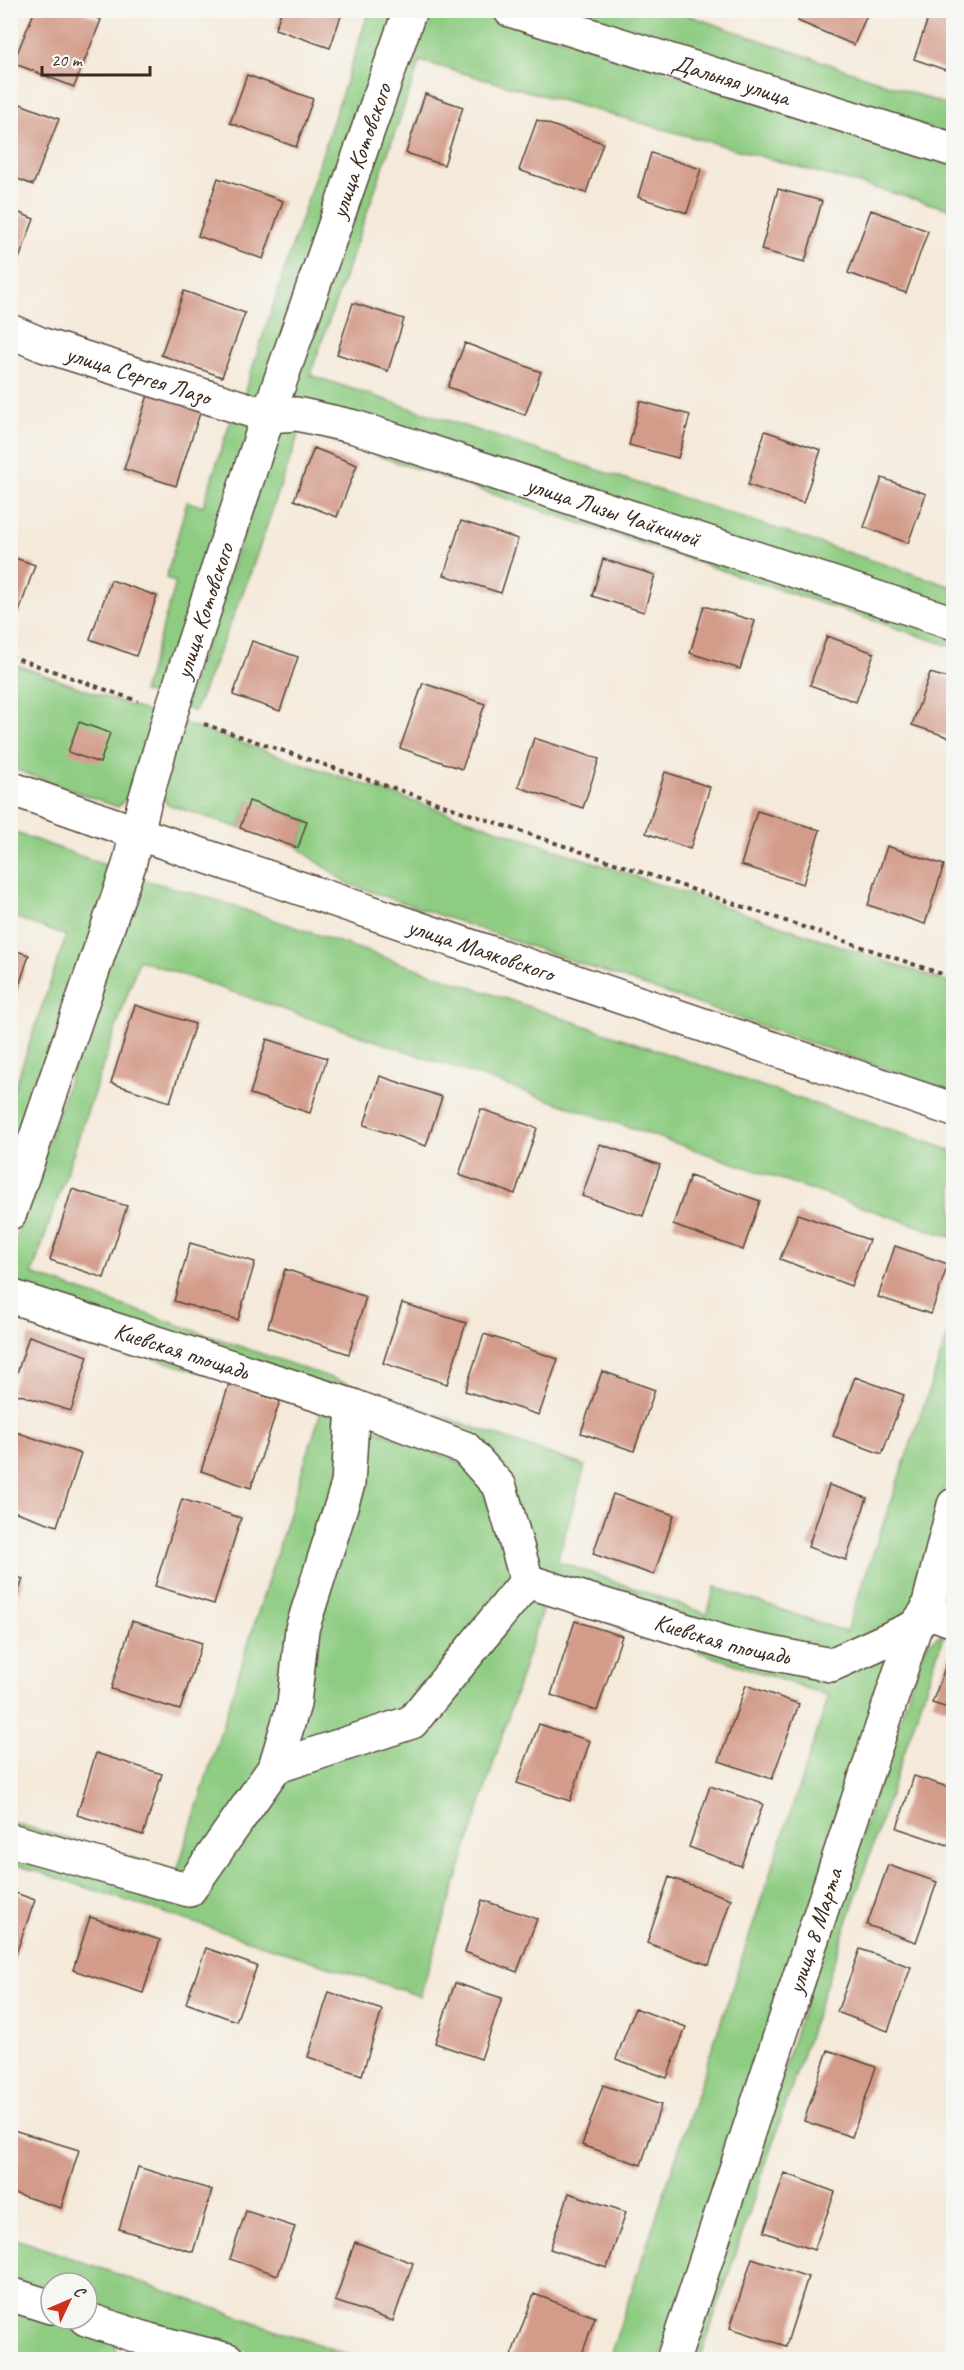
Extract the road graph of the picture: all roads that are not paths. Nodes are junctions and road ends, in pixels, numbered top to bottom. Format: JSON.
{"nodes":[{"id":1,"x":410,"y":10,"type":"edge"},
{"id":2,"x":510,"y":10,"type":"edge"},
{"id":3,"x":954,"y":150,"type":"edge"},
{"id":4,"x":10,"y":331,"type":"edge"},
{"id":5,"x":268,"y":417,"type":"junction"},
{"id":6,"x":954,"y":623,"type":"edge"},
{"id":7,"x":10,"y":788,"type":"edge"},
{"id":8,"x":137,"y":833,"type":"junction"},
{"id":9,"x":954,"y":1110,"type":"edge"},
{"id":10,"x":10,"y":1214,"type":"edge"},
{"id":11,"x":10,"y":1296,"type":"edge"},
{"id":12,"x":353,"y":1406,"type":"junction"},
{"id":13,"x":954,"y":1505,"type":"edge"},
{"id":14,"x":527,"y":1581,"type":"junction"},
{"id":15,"x":932,"y":1620,"type":"edge"},
{"id":16,"x":275,"y":1767,"type":"junction"},
{"id":17,"x":10,"y":1840,"type":"edge"},
{"id":18,"x":10,"y":2294,"type":"edge"},
{"id":19,"x":39,"y":2303,"type":"edge"},
{"id":20,"x":99,"y":2326,"type":"edge"},
{"id":21,"x":146,"y":2350,"type":"edge"},
{"id":22,"x":228,"y":2360,"type":"edge"},
{"id":23,"x":673,"y":2360,"type":"edge"}],
"edges":[{"from":1,"to":5,"type":"street","name":"улица Котовского"},
{"from":2,"to":3,"type":"street","name":"Дальняя улица"},
{"from":4,"to":5,"type":"street","name":"улица Сергея Лазо"},
{"from":5,"to":6,"type":"street","name":"улица Лизы Чайкиной"},
{"from":5,"to":8,"type":"street","name":"улица Котовского"},
{"from":7,"to":8,"type":"street","name":"улица Маяковского"},
{"from":8,"to":9,"type":"street","name":"улица Маяковского"},
{"from":8,"to":10,"type":"street","name":"улица Котовского"},
{"from":11,"to":12,"type":"street","name":"Киевская площадь"},
{"from":12,"to":14,"type":"street","name":"Киевская площадь"},
{"from":12,"to":16,"type":"street"},
{"from":13,"to":15,"type":"street","name":"улица 8 Марта"},
{"from":14,"to":15,"type":"street","name":"Киевская площадь"},
{"from":14,"to":16,"type":"street"},
{"from":15,"to":23,"type":"street","name":"улица 8 Марта"},
{"from":16,"to":17,"type":"street"},
{"from":18,"to":19,"type":"street"},
{"from":20,"to":21,"type":"street"},
{"from":21,"to":22,"type":"street"}]}
